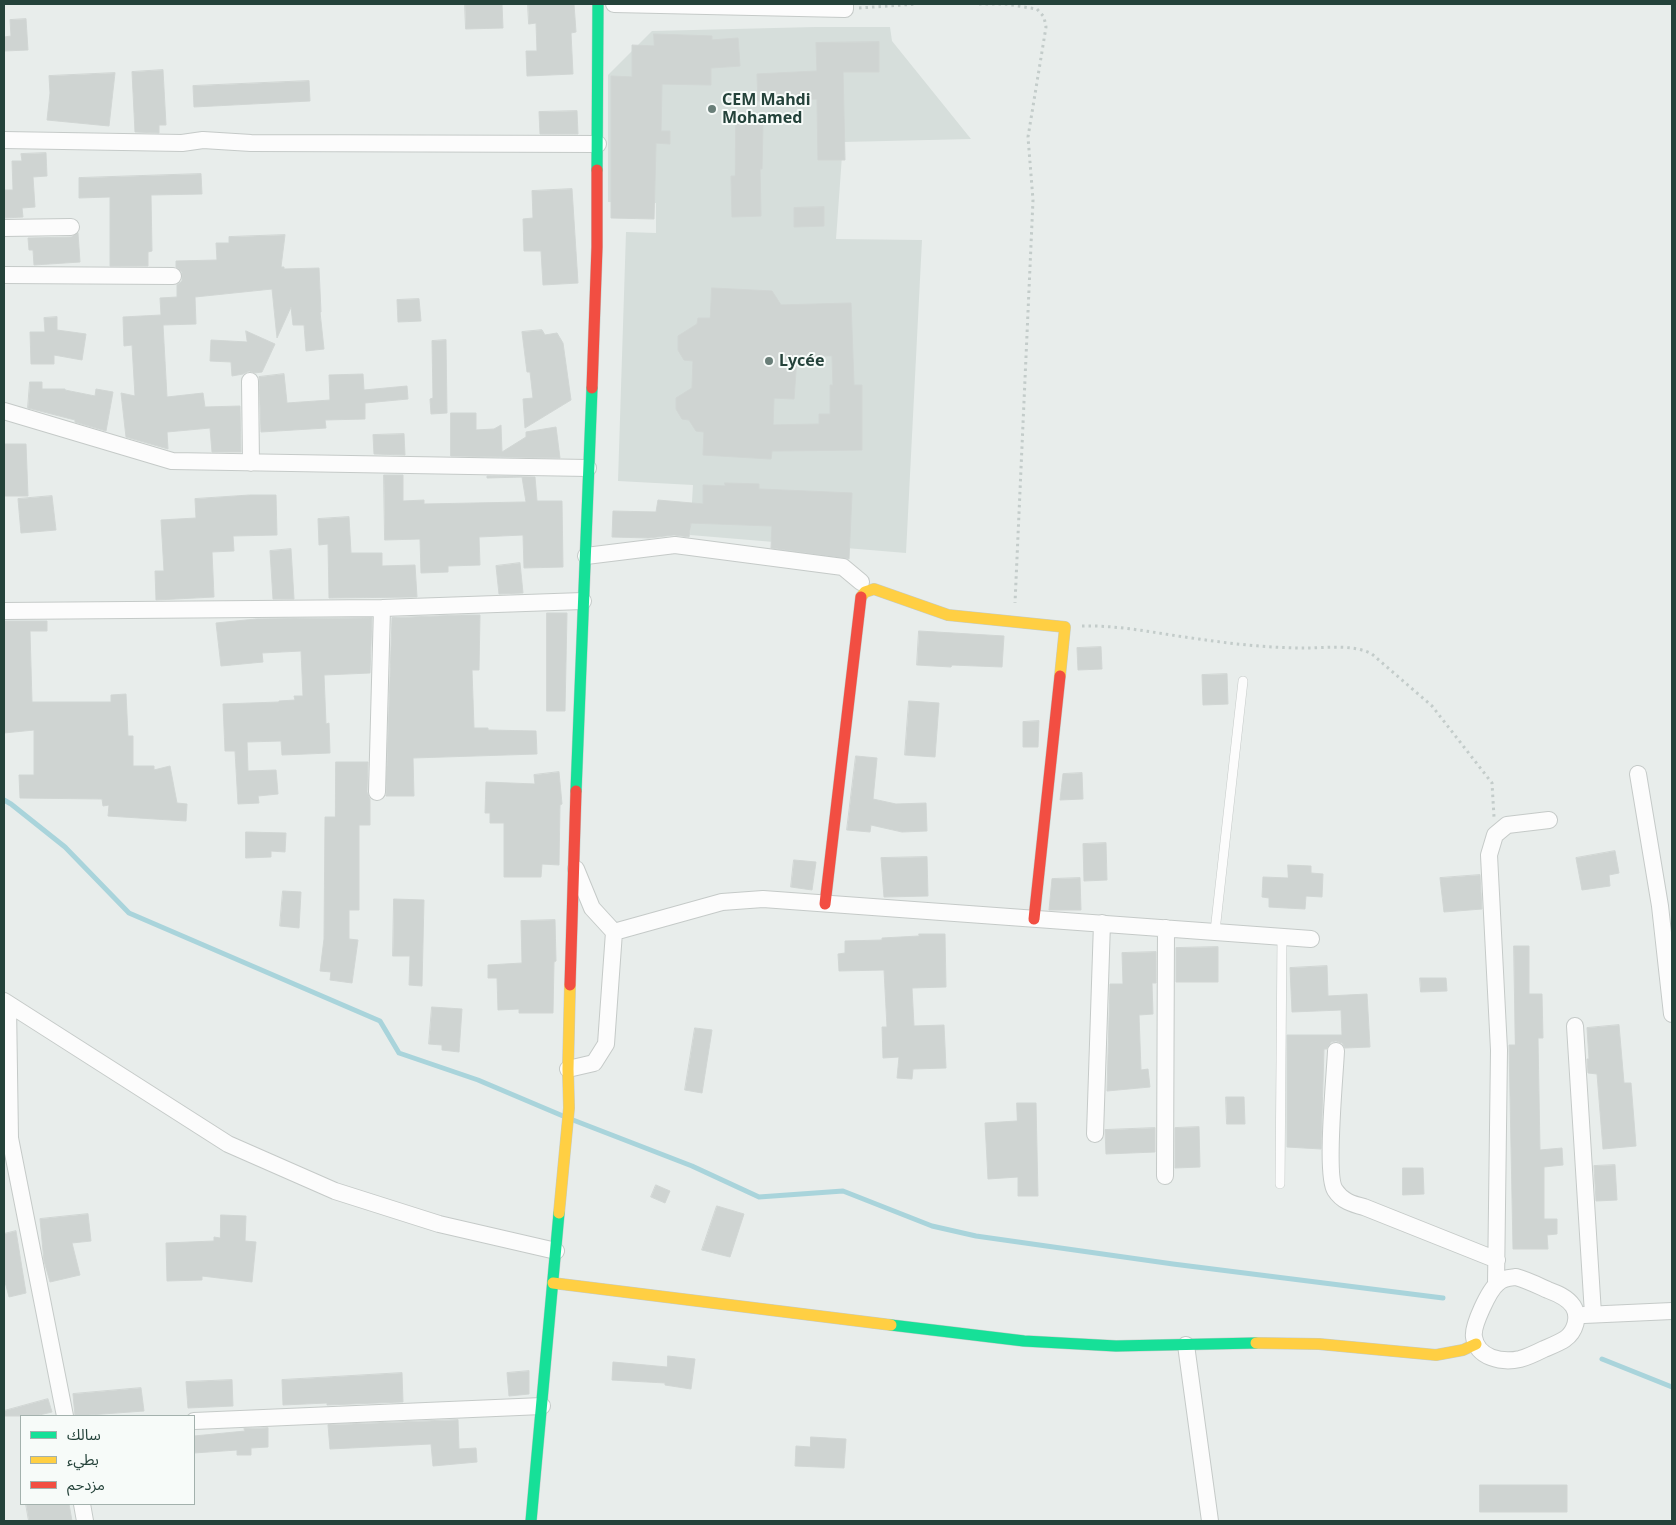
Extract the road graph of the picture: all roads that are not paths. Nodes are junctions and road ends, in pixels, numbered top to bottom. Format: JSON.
{"nodes":[{"id":1,"x":598,"y":4,"type":"edge"},
{"id":2,"x":614,"y":4,"type":"edge"},
{"id":3,"x":845,"y":6,"type":"edge"},
{"id":4,"x":4,"y":140,"type":"edge"},
{"id":5,"x":598,"y":144,"type":"junction"},
{"id":6,"x":71,"y":227,"type":"dead end"},
{"id":7,"x":4,"y":228,"type":"edge"},
{"id":8,"x":4,"y":275,"type":"edge"},
{"id":9,"x":173,"y":276,"type":"dead end"},
{"id":10,"x":250,"y":381,"type":"dead end"},
{"id":11,"x":4,"y":411,"type":"edge"},
{"id":12,"x":251,"y":463,"type":"junction"},
{"id":13,"x":588,"y":468,"type":"junction"},
{"id":14,"x":586,"y":556,"type":"junction"},
{"id":15,"x":861,"y":582,"type":"dead end"},
{"id":16,"x":583,"y":601,"type":"junction"},
{"id":17,"x":382,"y":608,"type":"junction"},
{"id":18,"x":4,"y":610,"type":"edge"},
{"id":19,"x":1243,"y":681,"type":"dead end"},
{"id":20,"x":1638,"y":774,"type":"dead end"},
{"id":21,"x":377,"y":792,"type":"dead end"},
{"id":22,"x":1549,"y":820,"type":"dead end"},
{"id":23,"x":573,"y":862,"type":"junction"},
{"id":24,"x":826,"y":904,"type":"junction"},
{"id":25,"x":1034,"y":918,"type":"junction"},
{"id":26,"x":1102,"y":924,"type":"junction"},
{"id":27,"x":1166,"y":928,"type":"junction"},
{"id":28,"x":614,"y":932,"type":"junction"},
{"id":29,"x":1215,"y":932,"type":"junction"},
{"id":30,"x":1282,"y":936,"type":"junction"},
{"id":31,"x":1311,"y":939,"type":"dead end"},
{"id":32,"x":6,"y":1003,"type":"edge"},
{"id":33,"x":1672,"y":1014,"type":"edge"},
{"id":34,"x":1575,"y":1026,"type":"dead end"},
{"id":35,"x":1336,"y":1051,"type":"dead end"},
{"id":36,"x":568,"y":1069,"type":"junction"},
{"id":37,"x":1095,"y":1134,"type":"dead end"},
{"id":38,"x":7,"y":1135,"type":"edge"},
{"id":39,"x":1165,"y":1176,"type":"dead end"},
{"id":40,"x":1280,"y":1184,"type":"dead end"},
{"id":41,"x":556,"y":1251,"type":"junction"},
{"id":42,"x":1497,"y":1260,"type":"junction"},
{"id":43,"x":553,"y":1283,"type":"junction"},
{"id":44,"x":1496,"y":1284,"type":"junction"},
{"id":45,"x":1672,"y":1311,"type":"edge"},
{"id":46,"x":1593,"y":1314,"type":"junction"},
{"id":47,"x":1576,"y":1316,"type":"junction"},
{"id":48,"x":1476,"y":1344,"type":"junction"},
{"id":49,"x":1186,"y":1345,"type":"junction"},
{"id":50,"x":542,"y":1406,"type":"junction"},
{"id":51,"x":65,"y":1415,"type":"edge"},
{"id":52,"x":195,"y":1421,"type":"edge"},
{"id":53,"x":82,"y":1505,"type":"edge"},
{"id":54,"x":86,"y":1521,"type":"edge"},
{"id":55,"x":532,"y":1521,"type":"edge"},
{"id":56,"x":1210,"y":1521,"type":"edge"}],
"edges":[{"from":1,"to":5,"type":"street"},
{"from":2,"to":3,"type":"street"},
{"from":4,"to":5,"type":"street"},
{"from":5,"to":13,"type":"street"},
{"from":6,"to":7,"type":"street"},
{"from":8,"to":9,"type":"street"},
{"from":10,"to":12,"type":"street"},
{"from":11,"to":12,"type":"street"},
{"from":12,"to":13,"type":"street"},
{"from":13,"to":14,"type":"street"},
{"from":14,"to":15,"type":"street"},
{"from":14,"to":16,"type":"street"},
{"from":16,"to":17,"type":"street"},
{"from":16,"to":23,"type":"street"},
{"from":17,"to":18,"type":"street"},
{"from":17,"to":21,"type":"street"},
{"from":19,"to":29,"type":"lane"},
{"from":20,"to":33,"type":"street"},
{"from":22,"to":42,"type":"street"},
{"from":23,"to":28,"type":"street"},
{"from":23,"to":36,"type":"street"},
{"from":24,"to":25,"type":"street"},
{"from":24,"to":25,"type":"street"},
{"from":24,"to":28,"type":"street"},
{"from":25,"to":26,"type":"street"},
{"from":26,"to":27,"type":"street"},
{"from":26,"to":37,"type":"street"},
{"from":27,"to":29,"type":"street"},
{"from":27,"to":39,"type":"street"},
{"from":28,"to":36,"type":"street"},
{"from":29,"to":30,"type":"street"},
{"from":30,"to":31,"type":"street"},
{"from":30,"to":40,"type":"lane"},
{"from":32,"to":38,"type":"street"},
{"from":32,"to":41,"type":"street"},
{"from":34,"to":46,"type":"street"},
{"from":35,"to":42,"type":"street"},
{"from":36,"to":41,"type":"street"},
{"from":38,"to":51,"type":"street"},
{"from":41,"to":43,"type":"street"},
{"from":42,"to":44,"type":"street"},
{"from":43,"to":49,"type":"street"},
{"from":43,"to":50,"type":"street"},
{"from":44,"to":47,"type":"street"},
{"from":44,"to":48,"type":"street"},
{"from":45,"to":46,"type":"street"},
{"from":46,"to":47,"type":"street"},
{"from":47,"to":48,"type":"street"},
{"from":48,"to":49,"type":"street"},
{"from":49,"to":56,"type":"street"},
{"from":50,"to":52,"type":"street"},
{"from":50,"to":55,"type":"street"},
{"from":53,"to":54,"type":"street"}]}
